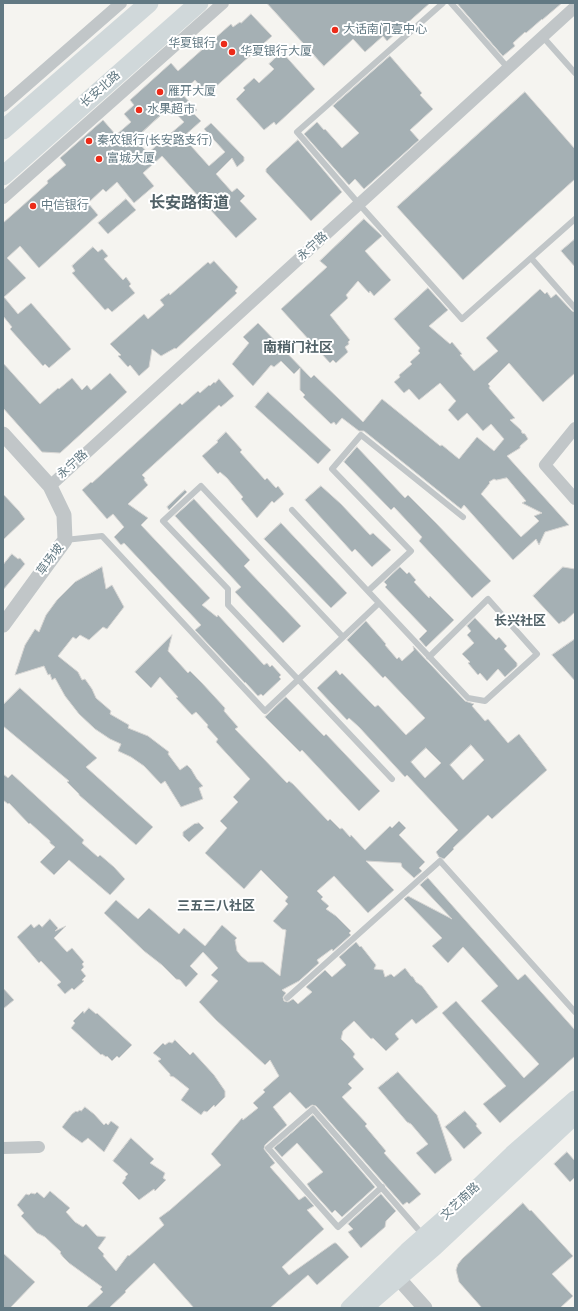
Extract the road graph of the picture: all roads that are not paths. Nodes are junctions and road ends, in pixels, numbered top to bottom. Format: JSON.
{"nodes":[{"id":1,"x":121,"y":3,"type":"edge"},
{"id":2,"x":150,"y":3,"type":"edge"},
{"id":3,"x":199,"y":3,"type":"edge"},
{"id":4,"x":223,"y":3,"type":"edge"},
{"id":5,"x":443,"y":3,"type":"edge"},
{"id":6,"x":451,"y":3,"type":"edge"},
{"id":7,"x":575,"y":7,"type":"edge"},
{"id":8,"x":543,"y":36,"type":"junction"},
{"id":9,"x":508,"y":68,"type":"junction"},
{"id":10,"x":575,"y":73,"type":"edge"},
{"id":11,"x":3,"y":106,"type":"edge"},
{"id":12,"x":3,"y":130,"type":"edge"},
{"id":13,"x":3,"y":176,"type":"edge"},
{"id":14,"x":3,"y":198,"type":"edge"},
{"id":15,"x":359,"y":204,"type":"junction"},
{"id":16,"x":575,"y":219,"type":"edge"},
{"id":17,"x":531,"y":258,"type":"junction"},
{"id":18,"x":575,"y":308,"type":"edge"},
{"id":19,"x":575,"y":428,"type":"edge"},
{"id":20,"x":3,"y":434,"type":"edge"},
{"id":21,"x":50,"y":486,"type":"junction"},
{"id":22,"x":575,"y":499,"type":"edge"},
{"id":23,"x":292,"y":510,"type":"dead end"},
{"id":24,"x":463,"y":517,"type":"dead end"},
{"id":25,"x":66,"y":540,"type":"junction"},
{"id":26,"x":368,"y":591,"type":"junction"},
{"id":27,"x":379,"y":603,"type":"junction"},
{"id":28,"x":3,"y":625,"type":"edge"},
{"id":29,"x":343,"y":637,"type":"junction"},
{"id":30,"x":430,"y":657,"type":"junction"},
{"id":31,"x":298,"y":680,"type":"junction"},
{"id":32,"x":392,"y":779,"type":"dead end"},
{"id":33,"x":288,"y":998,"type":"dead end"},
{"id":34,"x":575,"y":1012,"type":"edge"},
{"id":35,"x":575,"y":1099,"type":"edge"},
{"id":36,"x":575,"y":1116,"type":"edge"},
{"id":37,"x":39,"y":1146,"type":"dead end"},
{"id":38,"x":3,"y":1148,"type":"edge"},
{"id":39,"x":382,"y":1187,"type":"junction"},
{"id":40,"x":429,"y":1242,"type":"junction"},
{"id":41,"x":394,"y":1273,"type":"junction"},
{"id":42,"x":349,"y":1308,"type":"edge"},
{"id":43,"x":364,"y":1308,"type":"edge"},
{"id":44,"x":425,"y":1308,"type":"edge"}],
"edges":[{"from":1,"to":11,"type":"street"},
{"from":2,"to":12,"type":"main road"},
{"from":3,"to":13,"type":"main road","name":"长安北路"},
{"from":4,"to":14,"type":"street"},
{"from":5,"to":15,"type":"lane"},
{"from":6,"to":9,"type":"lane"},
{"from":7,"to":8,"type":"street","name":"永宁路"},
{"from":8,"to":9,"type":"street","name":"永宁路"},
{"from":8,"to":10,"type":"lane"},
{"from":9,"to":15,"type":"street","name":"永宁路"},
{"from":15,"to":17,"type":"lane"},
{"from":15,"to":21,"type":"street","name":"永宁路"},
{"from":16,"to":17,"type":"lane"},
{"from":17,"to":18,"type":"lane"},
{"from":19,"to":22,"type":"street"},
{"from":20,"to":21,"type":"street","name":"草场坡"},
{"from":21,"to":25,"type":"street","name":"草场坡"},
{"from":23,"to":26,"type":"lane"},
{"from":24,"to":26,"type":"lane"},
{"from":25,"to":28,"type":"street","name":"草场坡"},
{"from":25,"to":31,"type":"lane"},
{"from":26,"to":27,"type":"lane"},
{"from":27,"to":29,"type":"lane"},
{"from":27,"to":30,"type":"lane"},
{"from":29,"to":31,"type":"lane"},
{"from":29,"to":31,"type":"lane"},
{"from":30,"to":30,"type":"lane"},
{"from":31,"to":32,"type":"lane"},
{"from":33,"to":34,"type":"lane"},
{"from":35,"to":40,"type":"main road","name":"文艺南路"},
{"from":36,"to":40,"type":"main road","name":"文艺南路"},
{"from":37,"to":38,"type":"street"},
{"from":39,"to":39,"type":"lane"},
{"from":39,"to":40,"type":"lane"},
{"from":40,"to":41,"type":"main road","name":"文艺南路"},
{"from":41,"to":42,"type":"main road","name":"文艺南路"},
{"from":41,"to":43,"type":"main road","name":"文艺南路"},
{"from":41,"to":44,"type":"street"}]}
